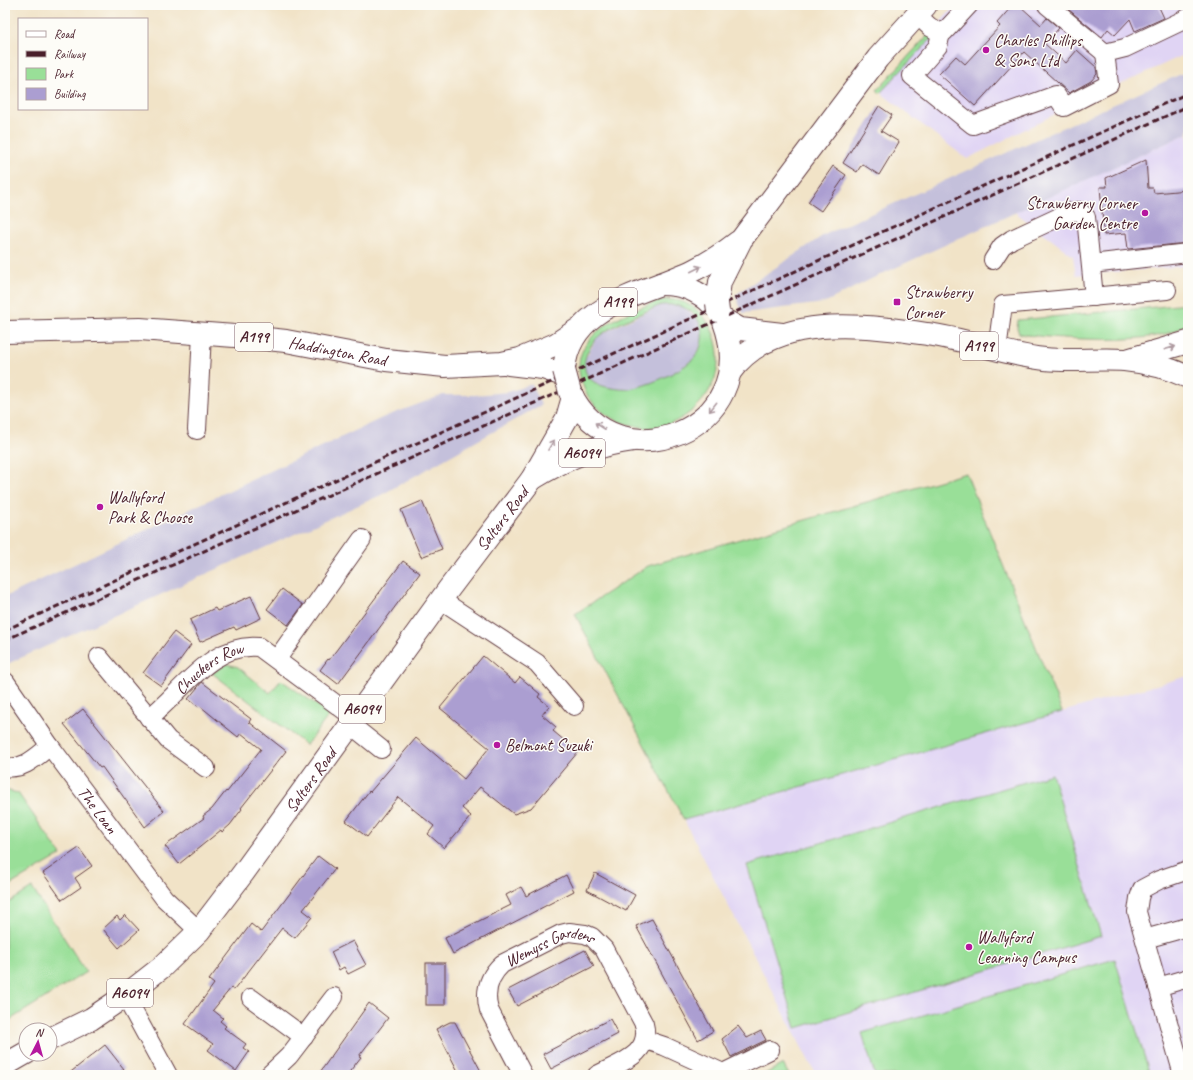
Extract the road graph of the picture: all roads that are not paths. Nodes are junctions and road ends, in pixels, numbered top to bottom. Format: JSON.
{"nodes":[{"id":1,"x":969,"y":5,"type":"edge"},
{"id":2,"x":1046,"y":5,"type":"edge"},
{"id":3,"x":921,"y":10,"type":"edge"},
{"id":4,"x":1188,"y":18,"type":"edge"},
{"id":5,"x":941,"y":33,"type":"junction"},
{"id":6,"x":1105,"y":53,"type":"junction"},
{"id":7,"x":741,"y":240,"type":"junction"},
{"id":8,"x":1188,"y":254,"type":"edge"},
{"id":9,"x":993,"y":260,"type":"dead end"},
{"id":10,"x":1091,"y":264,"type":"junction"},
{"id":11,"x":660,"y":284,"type":"junction"},
{"id":12,"x":1167,"y":290,"type":"dead end"},
{"id":13,"x":1094,"y":297,"type":"junction"},
{"id":14,"x":720,"y":313,"type":"junction"},
{"id":15,"x":580,"y":328,"type":"junction"},
{"id":16,"x":5,"y":332,"type":"edge"},
{"id":17,"x":202,"y":334,"type":"junction"},
{"id":18,"x":782,"y":334,"type":"junction"},
{"id":19,"x":1188,"y":342,"type":"edge"},
{"id":20,"x":997,"y":350,"type":"junction"},
{"id":21,"x":1125,"y":360,"type":"junction"},
{"id":22,"x":502,"y":363,"type":"junction"},
{"id":23,"x":730,"y":372,"type":"junction"},
{"id":24,"x":1188,"y":377,"type":"edge"},
{"id":25,"x":566,"y":383,"type":"junction"},
{"id":26,"x":197,"y":430,"type":"dead end"},
{"id":27,"x":636,"y":439,"type":"junction"},
{"id":28,"x":532,"y":479,"type":"junction"},
{"id":29,"x":362,"y":539,"type":"dead end"},
{"id":30,"x":441,"y":600,"type":"junction"},
{"id":31,"x":99,"y":657,"type":"dead end"},
{"id":32,"x":276,"y":659,"type":"junction"},
{"id":33,"x":5,"y":681,"type":"edge"},
{"id":34,"x":574,"y":706,"type":"dead end"},
{"id":35,"x":149,"y":718,"type":"junction"},
{"id":36,"x":353,"y":722,"type":"junction"},
{"id":37,"x":50,"y":746,"type":"junction"},
{"id":38,"x":382,"y":749,"type":"dead end"},
{"id":39,"x":5,"y":767,"type":"edge"},
{"id":40,"x":206,"y":768,"type":"dead end"},
{"id":41,"x":1188,"y":870,"type":"edge"},
{"id":42,"x":1188,"y":927,"type":"edge"},
{"id":43,"x":199,"y":931,"type":"junction"},
{"id":44,"x":1145,"y":940,"type":"junction"},
{"id":45,"x":1188,"y":978,"type":"edge"},
{"id":46,"x":1158,"y":987,"type":"junction"},
{"id":47,"x":125,"y":996,"type":"junction"},
{"id":48,"x":334,"y":997,"type":"dead end"},
{"id":49,"x":252,"y":998,"type":"dead end"},
{"id":50,"x":58,"y":1036,"type":"edge"},
{"id":51,"x":304,"y":1037,"type":"junction"},
{"id":52,"x":646,"y":1040,"type":"junction"},
{"id":53,"x":770,"y":1050,"type":"dead end"},
{"id":54,"x":18,"y":1058,"type":"edge"},
{"id":55,"x":5,"y":1065,"type":"edge"},
{"id":56,"x":168,"y":1075,"type":"edge"},
{"id":57,"x":269,"y":1075,"type":"edge"},
{"id":58,"x":523,"y":1075,"type":"edge"},
{"id":59,"x":597,"y":1075,"type":"edge"},
{"id":60,"x":1183,"y":1075,"type":"edge"}],
"edges":[{"from":1,"to":5,"type":"street"},
{"from":2,"to":6,"type":"street"},
{"from":3,"to":5,"type":"street"},
{"from":3,"to":7,"type":"main road"},
{"from":4,"to":6,"type":"street"},
{"from":5,"to":6,"type":"street"},
{"from":11,"to":7,"type":"main road","one_way":true},
{"from":7,"to":14,"type":"main road"},
{"from":8,"to":10,"type":"street"},
{"from":9,"to":10,"type":"street"},
{"from":10,"to":13,"type":"street"},
{"from":11,"to":14,"type":"main road","number":"A199"},
{"from":11,"to":15,"type":"main road","number":"A199"},
{"from":12,"to":13,"type":"street"},
{"from":13,"to":20,"type":"street"},
{"from":14,"to":18,"type":"main road","number":"A199"},
{"from":14,"to":23,"type":"main road","number":"A199"},
{"from":15,"to":22,"type":"main road","name":"Haddington Road","number":"A199"},
{"from":15,"to":25,"type":"main road","number":"A199"},
{"from":16,"to":17,"type":"main road","name":"Haddington Road","number":"A199"},
{"from":17,"to":22,"type":"main road","name":"Haddington Road","number":"A199"},
{"from":17,"to":26,"type":"street"},
{"from":18,"to":20,"type":"main road","number":"A199"},
{"from":18,"to":23,"type":"main road","number":"A199"},
{"from":21,"to":19,"type":"main road","number":"A199","one_way":true},
{"from":20,"to":21,"type":"main road","number":"A199"},
{"from":21,"to":24,"type":"main road","number":"A199"},
{"from":22,"to":25,"type":"main road","name":"Haddington Road","number":"A199"},
{"from":23,"to":27,"type":"main road","number":"A199","one_way":true},
{"from":27,"to":25,"type":"main road","number":"A199","one_way":true},
{"from":28,"to":25,"type":"main road","name":"Salters Road","number":"A6094","one_way":true},
{"from":27,"to":28,"type":"main road","name":"Salters Road","number":"A6094"},
{"from":28,"to":30,"type":"main road","name":"Salters Road","number":"A6094"},
{"from":29,"to":32,"type":"street"},
{"from":30,"to":34,"type":"street"},
{"from":30,"to":36,"type":"main road","name":"Salters Road","number":"A6094"},
{"from":31,"to":35,"type":"street"},
{"from":32,"to":35,"type":"street","name":"Chuckers Row"},
{"from":32,"to":36,"type":"street","name":"Chuckers Row"},
{"from":33,"to":37,"type":"street","name":"The Loan"},
{"from":35,"to":40,"type":"street"},
{"from":36,"to":38,"type":"street","name":"Chuckers Row"},
{"from":36,"to":43,"type":"main road","name":"Salters Road","number":"A6094"},
{"from":37,"to":39,"type":"street"},
{"from":37,"to":43,"type":"street","name":"The Loan"},
{"from":41,"to":44,"type":"street"},
{"from":42,"to":44,"type":"street"},
{"from":43,"to":47,"type":"main road","name":"Salters Road","number":"A6094"},
{"from":44,"to":46,"type":"street"},
{"from":45,"to":46,"type":"street"},
{"from":46,"to":60,"type":"street"},
{"from":47,"to":50,"type":"main road","name":"Salters Road","number":"A6094"},
{"from":47,"to":56,"type":"street"},
{"from":48,"to":51,"type":"street"},
{"from":49,"to":51,"type":"street"},
{"from":51,"to":57,"type":"street"},
{"from":52,"to":53,"type":"street"},
{"from":52,"to":58,"type":"street","name":"Wemyss Gardens"},
{"from":52,"to":59,"type":"street"},
{"from":54,"to":55,"type":"main road"}]}
